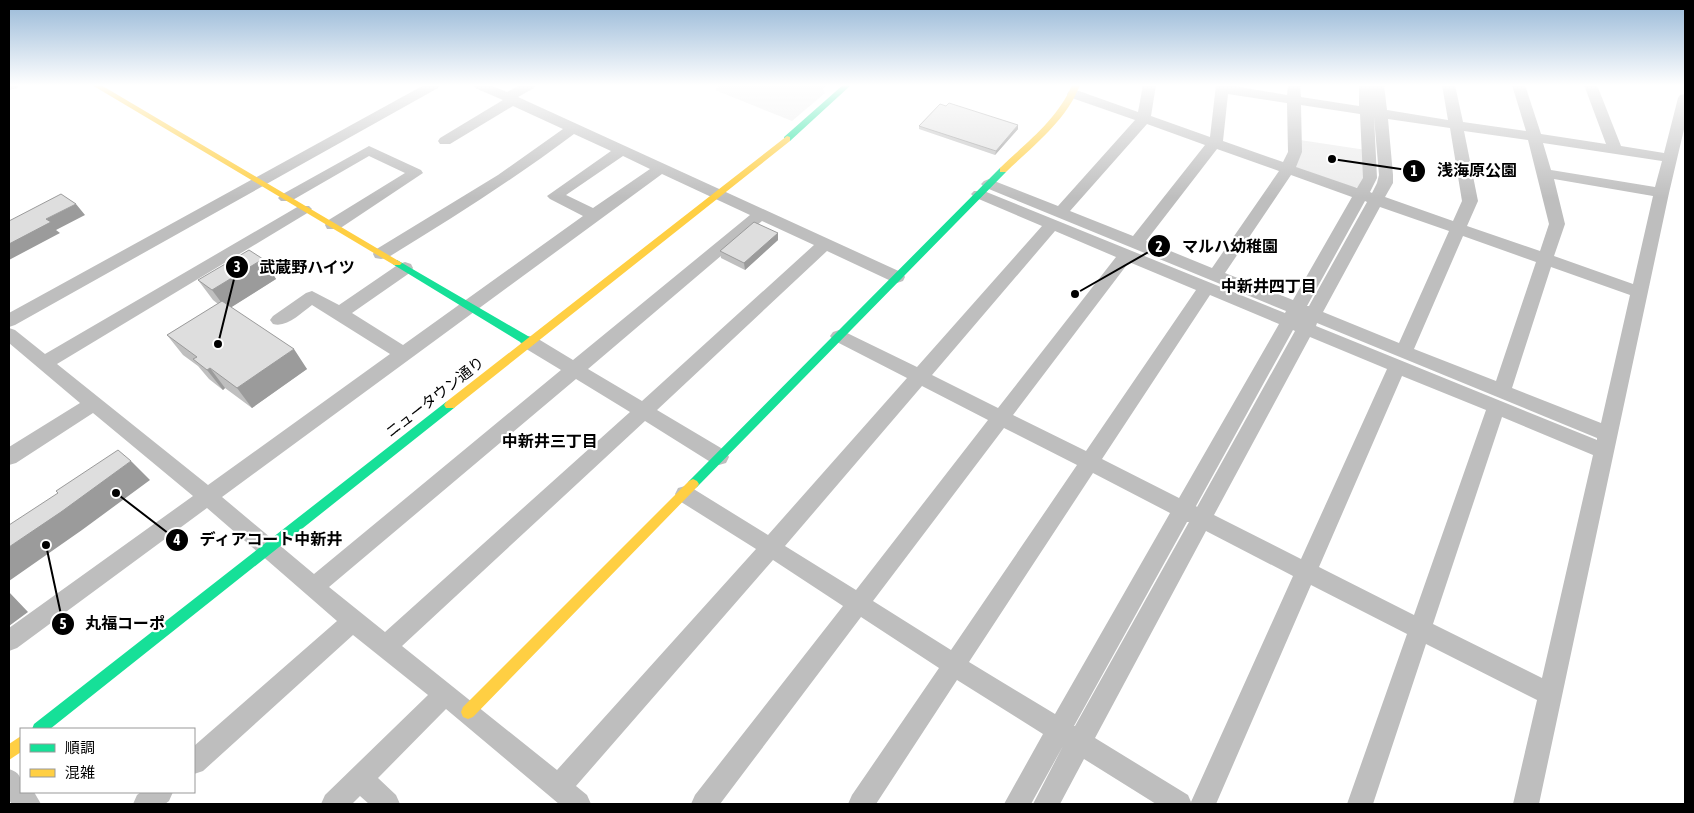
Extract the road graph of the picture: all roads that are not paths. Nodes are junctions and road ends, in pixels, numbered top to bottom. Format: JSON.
{"nodes":[{"id":1,"x":161,"y":123,"type":"edge"},
{"id":2,"x":364,"y":123,"type":"edge"},
{"id":3,"x":473,"y":123,"type":"edge"},
{"id":4,"x":563,"y":123,"type":"edge"},
{"id":5,"x":807,"y":123,"type":"edge"},
{"id":6,"x":1050,"y":123,"type":"edge"},
{"id":7,"x":1141,"y":123,"type":"edge"},
{"id":8,"x":1155,"y":123,"type":"edge"},
{"id":9,"x":1219,"y":123,"type":"edge"},
{"id":10,"x":1294,"y":123,"type":"edge"},
{"id":11,"x":1376,"y":123,"type":"edge"},
{"id":12,"x":1443,"y":123,"type":"edge"},
{"id":13,"x":1530,"y":123,"type":"edge"},
{"id":14,"x":1605,"y":123,"type":"edge"},
{"id":15,"x":1679,"y":123,"type":"edge"},
{"id":16,"x":1456,"y":125,"type":"junction"},
{"id":17,"x":574,"y":128,"type":"junction"},
{"id":18,"x":1534,"y":137,"type":"junction"},
{"id":19,"x":445,"y":141,"type":"dead end"},
{"id":20,"x":1214,"y":143,"type":"junction"},
{"id":21,"x":1614,"y":149,"type":"junction"},
{"id":22,"x":622,"y":150,"type":"junction"},
{"id":23,"x":1670,"y":158,"type":"junction"},
{"id":24,"x":661,"y":168,"type":"junction"},
{"id":25,"x":1288,"y":169,"type":"junction"},
{"id":26,"x":1545,"y":173,"type":"junction"},
{"id":27,"x":260,"y":182,"type":"junction"},
{"id":28,"x":984,"y":189,"type":"junction"},
{"id":29,"x":1661,"y":193,"type":"junction"},
{"id":30,"x":717,"y":194,"type":"junction"},
{"id":31,"x":286,"y":198,"type":"junction"},
{"id":32,"x":1368,"y":198,"type":"junction"},
{"id":33,"x":304,"y":209,"type":"junction"},
{"id":34,"x":761,"y":214,"type":"junction"},
{"id":35,"x":594,"y":215,"type":"junction"},
{"id":36,"x":1056,"y":219,"type":"junction"},
{"id":37,"x":332,"y":225,"type":"junction"},
{"id":38,"x":1459,"y":229,"type":"junction"},
{"id":39,"x":824,"y":245,"type":"junction"},
{"id":40,"x":1131,"y":249,"type":"junction"},
{"id":41,"x":381,"y":254,"type":"junction"},
{"id":42,"x":1545,"y":259,"type":"junction"},
{"id":43,"x":405,"y":268,"type":"junction"},
{"id":44,"x":897,"y":277,"type":"junction"},
{"id":45,"x":1210,"y":282,"type":"junction"},
{"id":46,"x":1640,"y":292,"type":"junction"},
{"id":47,"x":469,"y":306,"type":"junction"},
{"id":48,"x":339,"y":313,"type":"junction"},
{"id":49,"x":1302,"y":319,"type":"junction"},
{"id":50,"x":279,"y":320,"type":"dead end"},
{"id":51,"x":9,"y":321,"type":"edge"},
{"id":52,"x":9,"y":334,"type":"edge"},
{"id":53,"x":839,"y":336,"type":"junction"},
{"id":54,"x":529,"y":342,"type":"junction"},
{"id":55,"x":404,"y":354,"type":"junction"},
{"id":56,"x":1401,"y":359,"type":"junction"},
{"id":57,"x":46,"y":362,"type":"junction"},
{"id":58,"x":575,"y":369,"type":"junction"},
{"id":59,"x":920,"y":376,"type":"junction"},
{"id":60,"x":1499,"y":399,"type":"junction"},
{"id":61,"x":93,"y":404,"type":"junction"},
{"id":62,"x":644,"y":411,"type":"junction"},
{"id":63,"x":1001,"y":417,"type":"junction"},
{"id":64,"x":1606,"y":442,"type":"junction"},
{"id":65,"x":9,"y":457,"type":"edge"},
{"id":66,"x":719,"y":457,"type":"junction"},
{"id":67,"x":1089,"y":462,"type":"junction"},
{"id":68,"x":685,"y":494,"type":"junction"},
{"id":69,"x":207,"y":496,"type":"junction"},
{"id":70,"x":1193,"y":515,"type":"junction"},
{"id":71,"x":771,"y":547,"type":"junction"},
{"id":72,"x":268,"y":548,"type":"junction"},
{"id":73,"x":1306,"y":572,"type":"junction"},
{"id":74,"x":314,"y":587,"type":"junction"},
{"id":75,"x":859,"y":604,"type":"junction"},
{"id":76,"x":353,"y":621,"type":"junction"},
{"id":77,"x":1420,"y":629,"type":"junction"},
{"id":78,"x":9,"y":641,"type":"edge"},
{"id":79,"x":386,"y":646,"type":"junction"},
{"id":80,"x":954,"y":665,"type":"junction"},
{"id":81,"x":445,"y":694,"type":"junction"},
{"id":82,"x":1550,"y":694,"type":"junction"},
{"id":83,"x":468,"y":712,"type":"junction"},
{"id":84,"x":40,"y":728,"type":"edge"},
{"id":85,"x":1069,"y":736,"type":"junction"},
{"id":86,"x":20,"y":744,"type":"edge"},
{"id":87,"x":9,"y":753,"type":"edge"},
{"id":88,"x":195,"y":761,"type":"edge"},
{"id":89,"x":360,"y":779,"type":"junction"},
{"id":90,"x":9,"y":781,"type":"edge"},
{"id":91,"x":159,"y":793,"type":"edge"},
{"id":92,"x":569,"y":799,"type":"edge"},
{"id":93,"x":28,"y":804,"type":"edge"},
{"id":94,"x":146,"y":804,"type":"edge"},
{"id":95,"x":334,"y":804,"type":"edge"},
{"id":96,"x":387,"y":804,"type":"edge"},
{"id":97,"x":704,"y":804,"type":"edge"},
{"id":98,"x":861,"y":804,"type":"edge"},
{"id":99,"x":1017,"y":804,"type":"edge"},
{"id":100,"x":1046,"y":804,"type":"edge"},
{"id":101,"x":1179,"y":804,"type":"edge"},
{"id":102,"x":1203,"y":804,"type":"edge"},
{"id":103,"x":1360,"y":804,"type":"edge"},
{"id":104,"x":1526,"y":804,"type":"edge"}],
"edges":[{"from":1,"to":27,"type":"street"},
{"from":2,"to":27,"type":"street"},
{"from":3,"to":19,"type":"street"},
{"from":4,"to":17,"type":"street"},
{"from":5,"to":30,"type":"street","name":"ニュータウン通り"},
{"from":6,"to":28,"type":"street"},
{"from":7,"to":36,"type":"street"},
{"from":8,"to":20,"type":"street"},
{"from":9,"to":20,"type":"street"},
{"from":10,"to":25,"type":"street"},
{"from":11,"to":32,"type":"street"},
{"from":12,"to":16,"type":"street"},
{"from":13,"to":18,"type":"street"},
{"from":14,"to":21,"type":"street"},
{"from":15,"to":23,"type":"street"},
{"from":16,"to":18,"type":"street"},
{"from":16,"to":38,"type":"street"},
{"from":17,"to":22,"type":"street"},
{"from":17,"to":41,"type":"street"},
{"from":18,"to":21,"type":"street"},
{"from":18,"to":26,"type":"street"},
{"from":20,"to":25,"type":"street"},
{"from":20,"to":40,"type":"street"},
{"from":21,"to":23,"type":"street"},
{"from":22,"to":24,"type":"street"},
{"from":22,"to":35,"type":"street"},
{"from":23,"to":29,"type":"street"},
{"from":24,"to":30,"type":"street"},
{"from":24,"to":35,"type":"street"},
{"from":25,"to":32,"type":"street"},
{"from":25,"to":45,"type":"street"},
{"from":26,"to":29,"type":"street"},
{"from":26,"to":42,"type":"street"},
{"from":27,"to":31,"type":"street"},
{"from":27,"to":51,"type":"street"},
{"from":28,"to":36,"type":"street"},
{"from":28,"to":44,"type":"street"},
{"from":29,"to":46,"type":"street"},
{"from":30,"to":34,"type":"street"},
{"from":30,"to":54,"type":"street","name":"ニュータウン通り"},
{"from":31,"to":33,"type":"street"},
{"from":31,"to":37,"type":"street"},
{"from":32,"to":38,"type":"street"},
{"from":32,"to":49,"type":"street"},
{"from":33,"to":37,"type":"street"},
{"from":33,"to":57,"type":"street"},
{"from":34,"to":39,"type":"street"},
{"from":34,"to":58,"type":"street"},
{"from":35,"to":47,"type":"street"},
{"from":36,"to":40,"type":"street"},
{"from":36,"to":59,"type":"street"},
{"from":37,"to":41,"type":"street"},
{"from":38,"to":42,"type":"street"},
{"from":38,"to":56,"type":"street"},
{"from":39,"to":44,"type":"street"},
{"from":39,"to":62,"type":"street"},
{"from":40,"to":45,"type":"street"},
{"from":40,"to":63,"type":"street"},
{"from":41,"to":43,"type":"street"},
{"from":42,"to":46,"type":"street"},
{"from":42,"to":60,"type":"street"},
{"from":43,"to":47,"type":"street"},
{"from":43,"to":48,"type":"street"},
{"from":44,"to":53,"type":"street"},
{"from":45,"to":49,"type":"street"},
{"from":45,"to":67,"type":"street"},
{"from":46,"to":64,"type":"street"},
{"from":47,"to":54,"type":"street"},
{"from":47,"to":55,"type":"street"},
{"from":48,"to":50,"type":"street"},
{"from":48,"to":55,"type":"street"},
{"from":49,"to":56,"type":"street"},
{"from":49,"to":70,"type":"street"},
{"from":52,"to":57,"type":"street"},
{"from":53,"to":59,"type":"street"},
{"from":53,"to":66,"type":"street"},
{"from":54,"to":58,"type":"street"},
{"from":54,"to":72,"type":"street","name":"ニュータウン通り"},
{"from":55,"to":69,"type":"street"},
{"from":56,"to":60,"type":"street"},
{"from":56,"to":73,"type":"street"},
{"from":57,"to":61,"type":"street"},
{"from":58,"to":62,"type":"street"},
{"from":58,"to":74,"type":"street"},
{"from":59,"to":63,"type":"street"},
{"from":59,"to":71,"type":"street"},
{"from":60,"to":64,"type":"street"},
{"from":60,"to":77,"type":"street"},
{"from":61,"to":65,"type":"street"},
{"from":61,"to":69,"type":"street"},
{"from":62,"to":66,"type":"street"},
{"from":62,"to":79,"type":"street"},
{"from":63,"to":67,"type":"street"},
{"from":63,"to":75,"type":"street"},
{"from":64,"to":82,"type":"street"},
{"from":66,"to":68,"type":"street"},
{"from":67,"to":70,"type":"street"},
{"from":67,"to":80,"type":"street"},
{"from":68,"to":71,"type":"street"},
{"from":68,"to":83,"type":"street"},
{"from":69,"to":72,"type":"street"},
{"from":69,"to":78,"type":"street"},
{"from":70,"to":73,"type":"street"},
{"from":70,"to":85,"type":"street"},
{"from":71,"to":75,"type":"street"},
{"from":71,"to":92,"type":"street"},
{"from":72,"to":74,"type":"street"},
{"from":72,"to":84,"type":"street","name":"ニュータウン通り"},
{"from":73,"to":77,"type":"street"},
{"from":73,"to":102,"type":"street"},
{"from":74,"to":76,"type":"street"},
{"from":75,"to":80,"type":"street"},
{"from":75,"to":97,"type":"street"},
{"from":76,"to":79,"type":"street"},
{"from":76,"to":88,"type":"street"},
{"from":77,"to":82,"type":"street"},
{"from":77,"to":103,"type":"street"},
{"from":79,"to":81,"type":"street"},
{"from":80,"to":85,"type":"street"},
{"from":80,"to":98,"type":"street"},
{"from":81,"to":83,"type":"street"},
{"from":81,"to":89,"type":"street"},
{"from":82,"to":104,"type":"street"},
{"from":83,"to":92,"type":"street"},
{"from":85,"to":99,"type":"street"},
{"from":85,"to":100,"type":"street"},
{"from":85,"to":101,"type":"street"},
{"from":86,"to":87,"type":"street"},
{"from":89,"to":95,"type":"street"},
{"from":89,"to":96,"type":"street"},
{"from":90,"to":93,"type":"street"},
{"from":91,"to":94,"type":"street"}]}
